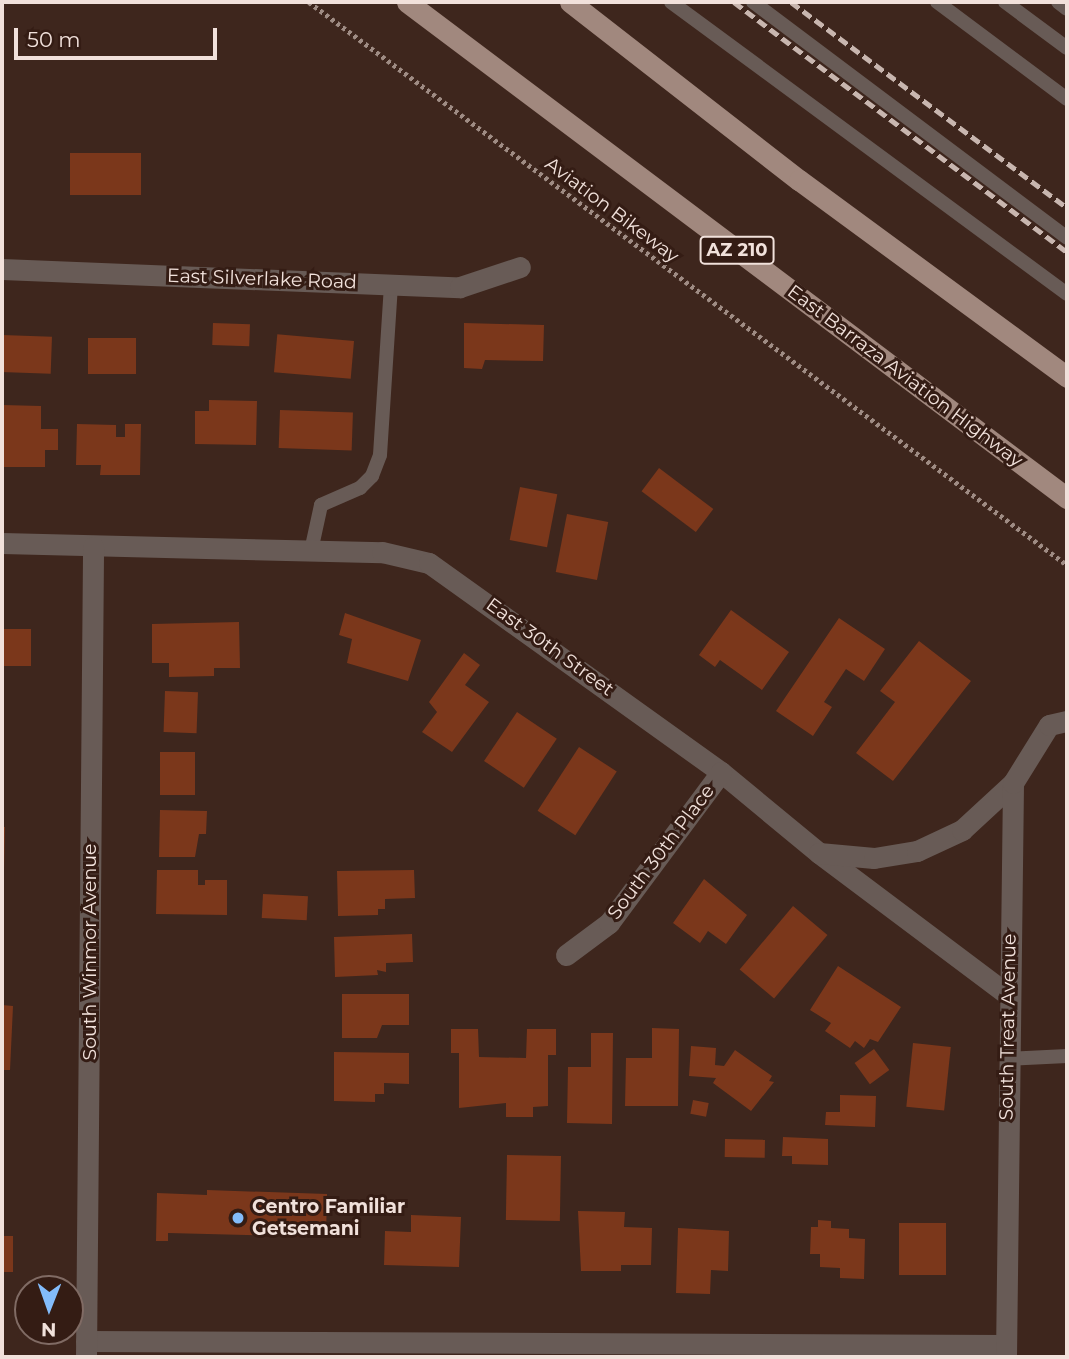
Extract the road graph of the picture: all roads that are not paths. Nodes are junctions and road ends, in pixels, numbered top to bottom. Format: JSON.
{"nodes":[{"id":1,"x":407,"y":2,"type":"edge"},
{"id":2,"x":570,"y":2,"type":"edge"},
{"id":3,"x":671,"y":2,"type":"edge"},
{"id":4,"x":753,"y":2,"type":"edge"},
{"id":5,"x":937,"y":2,"type":"edge"},
{"id":6,"x":1005,"y":2,"type":"edge"},
{"id":7,"x":1058,"y":2,"type":"edge"},
{"id":8,"x":1067,"y":9,"type":"edge"},
{"id":9,"x":1067,"y":48,"type":"edge"},
{"id":10,"x":1067,"y":99,"type":"edge"},
{"id":11,"x":1067,"y":237,"type":"edge"},
{"id":12,"x":520,"y":267,"type":"dead end"},
{"id":13,"x":2,"y":269,"type":"edge"},
{"id":14,"x":391,"y":284,"type":"junction"},
{"id":15,"x":1067,"y":294,"type":"edge"},
{"id":16,"x":1067,"y":377,"type":"edge"},
{"id":17,"x":1067,"y":499,"type":"edge"},
{"id":18,"x":2,"y":543,"type":"edge"},
{"id":19,"x":93,"y":547,"type":"junction"},
{"id":20,"x":311,"y":551,"type":"junction"},
{"id":21,"x":1067,"y":720,"type":"edge"},
{"id":22,"x":721,"y":772,"type":"junction"},
{"id":23,"x":1013,"y":783,"type":"junction"},
{"id":24,"x":819,"y":853,"type":"junction"},
{"id":25,"x":566,"y":955,"type":"dead end"},
{"id":26,"x":1008,"y":995,"type":"junction"},
{"id":27,"x":1067,"y":1056,"type":"edge"},
{"id":28,"x":1007,"y":1059,"type":"junction"},
{"id":29,"x":86,"y":1349,"type":"edge"},
{"id":30,"x":1006,"y":1351,"type":"edge"}],
"edges":[{"from":1,"to":17,"type":"main road","name":"East Barraza Aviation Highway","number":"AZ 210"},
{"from":2,"to":16,"type":"main road"},
{"from":3,"to":15,"type":"lane"},
{"from":4,"to":11,"type":"lane"},
{"from":5,"to":10,"type":"lane"},
{"from":6,"to":9,"type":"lane"},
{"from":7,"to":8,"type":"lane"},
{"from":12,"to":14,"type":"street","name":"East Silverlake Road"},
{"from":13,"to":14,"type":"street","name":"East Silverlake Road"},
{"from":14,"to":20,"type":"lane"},
{"from":18,"to":19,"type":"street","name":"East 30th Street"},
{"from":19,"to":20,"type":"street","name":"East 30th Street"},
{"from":19,"to":29,"type":"street","name":"South Winmor Avenue"},
{"from":20,"to":22,"type":"street","name":"East 30th Street"},
{"from":21,"to":23,"type":"street","name":"South Treat Avenue"},
{"from":22,"to":24,"type":"street","name":"East 30th Street"},
{"from":22,"to":25,"type":"street","name":"South 30th Place"},
{"from":23,"to":24,"type":"street"},
{"from":23,"to":26,"type":"street","name":"South Treat Avenue"},
{"from":24,"to":26,"type":"street","name":"East 30th Street"},
{"from":26,"to":28,"type":"street","name":"South Treat Avenue"},
{"from":27,"to":28,"type":"lane"},
{"from":28,"to":30,"type":"street","name":"South Treat Avenue"},
{"from":29,"to":30,"type":"street"}]}
